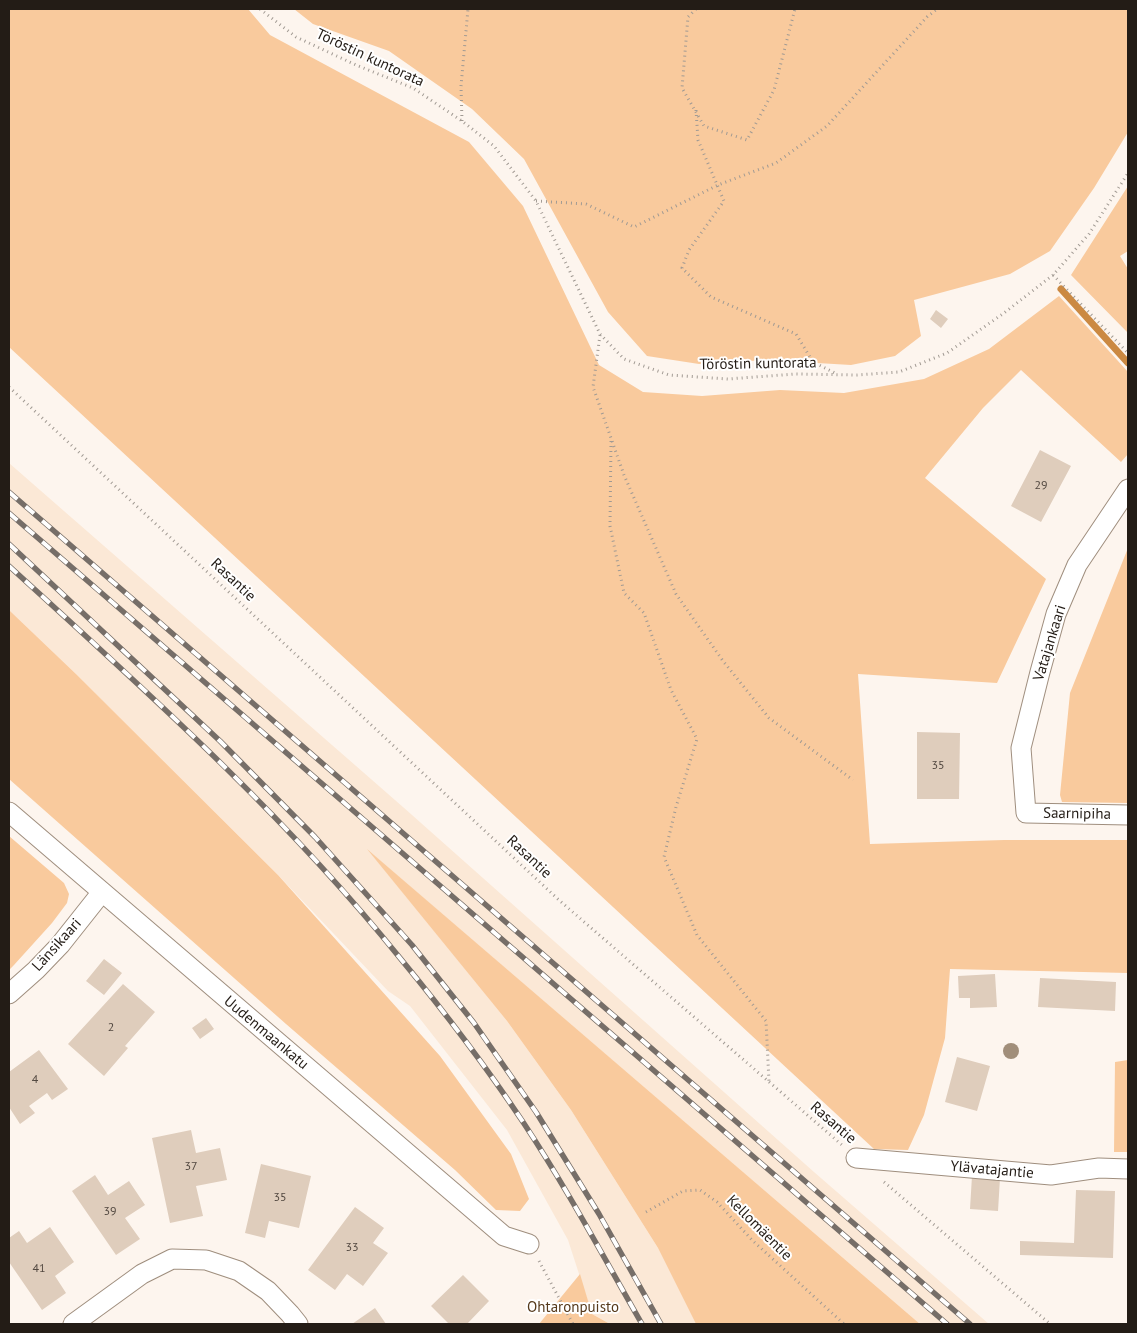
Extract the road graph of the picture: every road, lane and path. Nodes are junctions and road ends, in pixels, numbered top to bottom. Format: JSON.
{"nodes":[{"id":1,"x":260,"y":9,"type":"edge"},
{"id":2,"x":468,"y":9,"type":"edge"},
{"id":3,"x":696,"y":9,"type":"edge"},
{"id":4,"x":795,"y":9,"type":"edge"},
{"id":5,"x":937,"y":9,"type":"edge"},
{"id":6,"x":696,"y":110,"type":"junction"},
{"id":7,"x":462,"y":121,"type":"junction"},
{"id":8,"x":1128,"y":173,"type":"edge"},
{"id":9,"x":718,"y":184,"type":"junction"},
{"id":10,"x":536,"y":202,"type":"junction"},
{"id":11,"x":1053,"y":275,"type":"junction"},
{"id":12,"x":600,"y":334,"type":"junction"},
{"id":13,"x":1128,"y":353,"type":"edge"},
{"id":14,"x":840,"y":375,"type":"junction"},
{"id":15,"x":9,"y":387,"type":"edge"},
{"id":16,"x":611,"y":441,"type":"junction"},
{"id":17,"x":1128,"y":489,"type":"edge"},
{"id":18,"x":853,"y":780,"type":"dead end"},
{"id":19,"x":9,"y":812,"type":"edge"},
{"id":20,"x":1026,"y":813,"type":"joint"},
{"id":21,"x":1128,"y":815,"type":"edge"},
{"id":22,"x":102,"y":892,"type":"junction"},
{"id":23,"x":9,"y":994,"type":"edge"},
{"id":24,"x":769,"y":1082,"type":"junction"},
{"id":25,"x":856,"y":1158,"type":"junction"},
{"id":26,"x":1128,"y":1169,"type":"edge"},
{"id":27,"x":646,"y":1212,"type":"dead end"},
{"id":28,"x":529,"y":1244,"type":"joint"},
{"id":29,"x":73,"y":1324,"type":"edge"},
{"id":30,"x":298,"y":1324,"type":"edge"},
{"id":31,"x":573,"y":1324,"type":"edge"},
{"id":32,"x":844,"y":1324,"type":"edge"},
{"id":33,"x":1050,"y":1324,"type":"edge"}],
"edges":[{"from":1,"to":7,"type":"path","name":"Töröstin kuntorata"},
{"from":2,"to":7,"type":"path"},
{"from":3,"to":6,"type":"path"},
{"from":4,"to":6,"type":"path"},
{"from":5,"to":9,"type":"path"},
{"from":6,"to":9,"type":"path"},
{"from":7,"to":10,"type":"path","name":"Töröstin kuntorata"},
{"from":8,"to":11,"type":"path","name":"Töröstin kuntorata"},
{"from":9,"to":10,"type":"path"},
{"from":9,"to":14,"type":"path"},
{"from":10,"to":12,"type":"path","name":"Töröstin kuntorata"},
{"from":11,"to":13,"type":"path"},
{"from":11,"to":14,"type":"path","name":"Töröstin kuntorata"},
{"from":12,"to":14,"type":"path","name":"Töröstin kuntorata"},
{"from":12,"to":16,"type":"path"},
{"from":15,"to":24,"type":"path","name":"Rasantie"},
{"from":16,"to":18,"type":"path"},
{"from":16,"to":24,"type":"path"},
{"from":17,"to":20,"type":"street","name":"Vatajankaari"},
{"from":19,"to":22,"type":"street","name":"Uudenmaankatu"},
{"from":20,"to":21,"type":"street","name":"Saarnipiha"},
{"from":22,"to":23,"type":"street","name":"Länsikaari"},
{"from":22,"to":28,"type":"street","name":"Uudenmaankatu"},
{"from":24,"to":25,"type":"path","name":"Rasantie"},
{"from":25,"to":26,"type":"street","name":"Ylävatajantie"},
{"from":25,"to":33,"type":"path","name":"Rasantie"},
{"from":27,"to":32,"type":"path","name":"Kellomäentie"},
{"from":28,"to":31,"type":"path"},
{"from":29,"to":30,"type":"street"}]}
